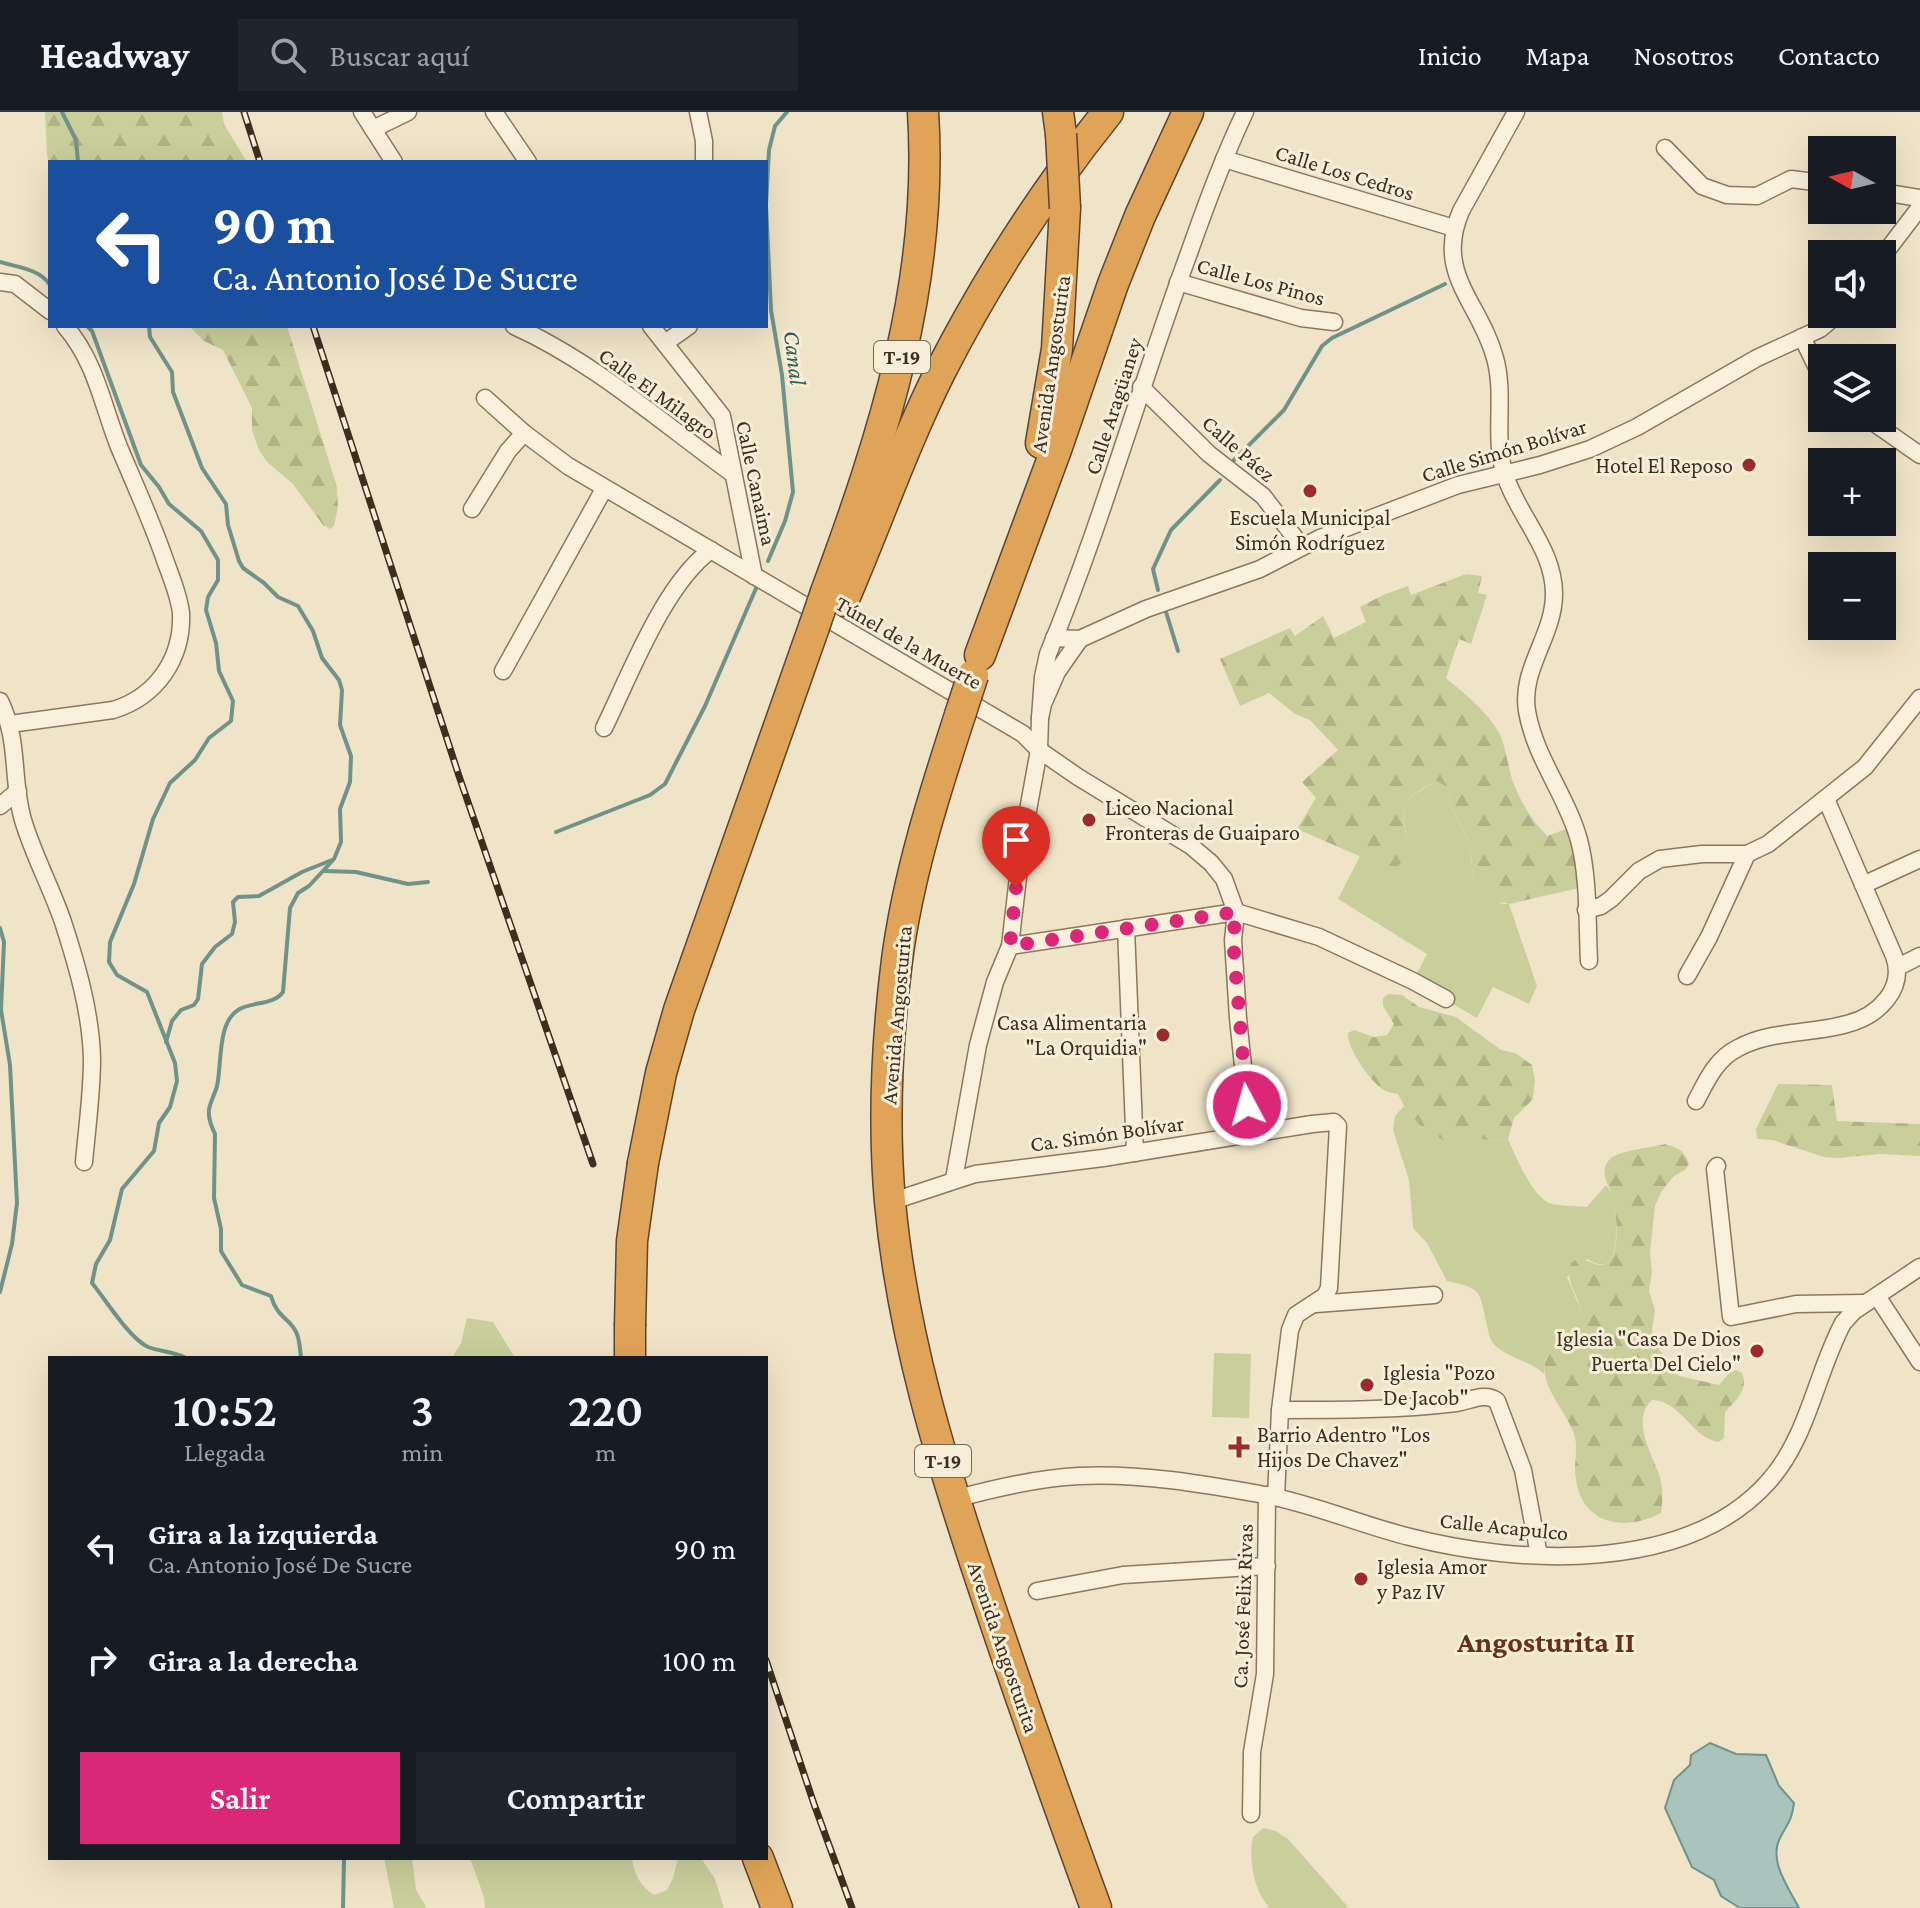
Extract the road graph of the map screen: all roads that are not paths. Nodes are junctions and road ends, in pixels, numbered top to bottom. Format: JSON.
{"nodes":[{"id":1,"x":362,"y":112,"type":"edge"},
{"id":2,"x":408,"y":112,"type":"edge"},
{"id":3,"x":494,"y":112,"type":"edge"},
{"id":4,"x":698,"y":112,"type":"edge"},
{"id":5,"x":923,"y":112,"type":"edge"},
{"id":6,"x":1096,"y":112,"type":"edge"},
{"id":7,"x":1108,"y":112,"type":"edge"},
{"id":8,"x":1188,"y":112,"type":"edge"},
{"id":9,"x":1203,"y":112,"type":"edge"},
{"id":10,"x":1245,"y":112,"type":"edge"},
{"id":11,"x":1515,"y":112,"type":"edge"},
{"id":12,"x":1059,"y":123,"type":"edge"},
{"id":13,"x":373,"y":129,"type":"junction"},
{"id":14,"x":1665,"y":148,"type":"dead end"},
{"id":15,"x":1224,"y":159,"type":"junction"},
{"id":16,"x":393,"y":160,"type":"edge"},
{"id":17,"x":527,"y":160,"type":"edge"},
{"id":18,"x":704,"y":160,"type":"edge"},
{"id":19,"x":1808,"y":181,"type":"edge"},
{"id":20,"x":1153,"y":186,"type":"junction"},
{"id":21,"x":1896,"y":194,"type":"edge"},
{"id":22,"x":1058,"y":198,"type":"junction"},
{"id":23,"x":1920,"y":198,"type":"edge"},
{"id":24,"x":1920,"y":207,"type":"edge"},
{"id":25,"x":1454,"y":228,"type":"junction"},
{"id":26,"x":1895,"y":240,"type":"edge"},
{"id":27,"x":0,"y":282,"type":"edge"},
{"id":28,"x":1178,"y":282,"type":"junction"},
{"id":29,"x":48,"y":309,"type":"edge"},
{"id":30,"x":1334,"y":322,"type":"dead end"},
{"id":31,"x":66,"y":328,"type":"edge"},
{"id":32,"x":518,"y":328,"type":"edge"},
{"id":33,"x":653,"y":328,"type":"edge"},
{"id":34,"x":686,"y":328,"type":"edge"},
{"id":35,"x":1820,"y":328,"type":"edge"},
{"id":36,"x":1802,"y":337,"type":"junction"},
{"id":37,"x":665,"y":343,"type":"junction"},
{"id":38,"x":1808,"y":349,"type":"edge"},
{"id":39,"x":1141,"y":387,"type":"junction"},
{"id":40,"x":485,"y":398,"type":"dead end"},
{"id":41,"x":1887,"y":432,"type":"edge"},
{"id":42,"x":524,"y":433,"type":"junction"},
{"id":43,"x":1920,"y":455,"type":"edge"},
{"id":44,"x":1504,"y":472,"type":"junction"},
{"id":45,"x":733,"y":474,"type":"junction"},
{"id":46,"x":604,"y":489,"type":"junction"},
{"id":47,"x":472,"y":509,"type":"dead end"},
{"id":48,"x":1302,"y":547,"type":"junction"},
{"id":49,"x":719,"y":554,"type":"junction"},
{"id":50,"x":752,"y":569,"type":"junction"},
{"id":51,"x":834,"y":596,"type":"junction"},
{"id":52,"x":1054,"y":638,"type":"junction"},
{"id":53,"x":1080,"y":639,"type":"junction"},
{"id":54,"x":977,"y":665,"type":"junction"},
{"id":55,"x":503,"y":671,"type":"dead end"},
{"id":56,"x":1920,"y":698,"type":"edge"},
{"id":57,"x":0,"y":701,"type":"edge"},
{"id":58,"x":10,"y":724,"type":"junction"},
{"id":59,"x":1039,"y":724,"type":"junction"},
{"id":60,"x":604,"y":728,"type":"dead end"},
{"id":61,"x":1039,"y":750,"type":"junction"},
{"id":62,"x":18,"y":791,"type":"junction"},
{"id":63,"x":1826,"y":799,"type":"junction"},
{"id":64,"x":0,"y":806,"type":"edge"},
{"id":65,"x":1747,"y":854,"type":"junction"},
{"id":66,"x":1920,"y":859,"type":"edge"},
{"id":67,"x":1863,"y":885,"type":"junction"},
{"id":68,"x":1586,"y":910,"type":"junction"},
{"id":69,"x":1236,"y":912,"type":"junction"},
{"id":70,"x":1126,"y":928,"type":"junction"},
{"id":71,"x":1010,"y":946,"type":"junction"},
{"id":72,"x":1920,"y":956,"type":"edge"},
{"id":73,"x":1589,"y":961,"type":"dead end"},
{"id":74,"x":1898,"y":967,"type":"junction"},
{"id":75,"x":1687,"y":976,"type":"dead end"},
{"id":76,"x":1446,"y":999,"type":"dead end"},
{"id":77,"x":1696,"y":1101,"type":"dead end"},
{"id":78,"x":1334,"y":1122,"type":"joint"},
{"id":79,"x":1250,"y":1134,"type":"junction"},
{"id":80,"x":1135,"y":1153,"type":"junction"},
{"id":81,"x":84,"y":1162,"type":"dead end"},
{"id":82,"x":1717,"y":1166,"type":"dead end"},
{"id":83,"x":954,"y":1179,"type":"junction"},
{"id":84,"x":890,"y":1202,"type":"junction"},
{"id":85,"x":1920,"y":1267,"type":"edge"},
{"id":86,"x":1434,"y":1295,"type":"dead end"},
{"id":87,"x":1871,"y":1299,"type":"junction"},
{"id":88,"x":1314,"y":1304,"type":"junction"},
{"id":89,"x":630,"y":1356,"type":"edge"},
{"id":90,"x":1920,"y":1362,"type":"edge"},
{"id":91,"x":1280,"y":1410,"type":"junction"},
{"id":92,"x":1272,"y":1496,"type":"junction"},
{"id":93,"x":955,"y":1499,"type":"junction"},
{"id":94,"x":1539,"y":1555,"type":"junction"},
{"id":95,"x":1267,"y":1566,"type":"junction"},
{"id":96,"x":1037,"y":1591,"type":"dead end"},
{"id":97,"x":1251,"y":1814,"type":"dead end"},
{"id":98,"x":759,"y":1860,"type":"edge"},
{"id":99,"x":777,"y":1908,"type":"edge"},
{"id":100,"x":1096,"y":1908,"type":"edge"}],
"edges":[{"from":1,"to":13,"type":"street"},
{"from":2,"to":13,"type":"street"},
{"from":3,"to":17,"type":"street"},
{"from":4,"to":18,"type":"street"},
{"from":5,"to":51,"type":"highway","number":"T-19"},
{"from":6,"to":22,"type":"highway"},
{"from":7,"to":22,"type":"highway"},
{"from":8,"to":20,"type":"highway"},
{"from":9,"to":20,"type":"highway"},
{"from":10,"to":15,"type":"street","name":"Calle Aragüaney"},
{"from":11,"to":25,"type":"street"},
{"from":12,"to":22,"type":"highway","name":"Avenida Angosturita","number":"T-19","bridge":true},
{"from":13,"to":16,"type":"street"},
{"from":14,"to":19,"type":"street"},
{"from":15,"to":25,"type":"street","name":"Calle Los Cedros"},
{"from":15,"to":28,"type":"street","name":"Calle Aragüaney"},
{"from":20,"to":54,"type":"highway"},
{"from":21,"to":23,"type":"street"},
{"from":22,"to":51,"type":"highway"},
{"from":22,"to":54,"type":"highway","name":"Avenida Angosturita","number":"T-19"},
{"from":24,"to":26,"type":"street"},
{"from":25,"to":44,"type":"street"},
{"from":27,"to":29,"type":"street"},
{"from":28,"to":30,"type":"street","name":"Calle Los Pinos"},
{"from":28,"to":39,"type":"street","name":"Calle Aragüaney"},
{"from":31,"to":58,"type":"street"},
{"from":32,"to":45,"type":"street","name":"Calle El Milagro"},
{"from":33,"to":37,"type":"street","name":"Calle Canaima"},
{"from":34,"to":37,"type":"street"},
{"from":35,"to":36,"type":"street","name":"Calle Simón Bolívar"},
{"from":36,"to":38,"type":"street"},
{"from":36,"to":44,"type":"street","name":"Calle Simón Bolívar"},
{"from":37,"to":45,"type":"street","name":"Calle Canaima"},
{"from":39,"to":48,"type":"street","name":"Calle Páez"},
{"from":39,"to":52,"type":"street","name":"Calle Aragüaney"},
{"from":40,"to":42,"type":"street"},
{"from":41,"to":43,"type":"street"},
{"from":42,"to":46,"type":"street"},
{"from":42,"to":47,"type":"street"},
{"from":44,"to":48,"type":"street","name":"Calle Simón Bolívar"},
{"from":44,"to":68,"type":"street"},
{"from":45,"to":50,"type":"street","name":"Calle Canaima"},
{"from":46,"to":49,"type":"street"},
{"from":46,"to":55,"type":"street"},
{"from":48,"to":53,"type":"street","name":"Calle Simón Bolívar"},
{"from":49,"to":50,"type":"street"},
{"from":49,"to":60,"type":"street"},
{"from":50,"to":59,"type":"street","name":"Túnel de la Muerte"},
{"from":50,"to":61,"type":"street","name":"Túnel de la Muerte"},
{"from":51,"to":89,"type":"highway","bridge":true},
{"from":52,"to":53,"type":"street"},
{"from":52,"to":59,"type":"street","name":"Calle Aragüaney"},
{"from":53,"to":59,"type":"street"},
{"from":54,"to":84,"type":"highway","name":"Avenida Angosturita","number":"T-19","bridge":true},
{"from":56,"to":63,"type":"street"},
{"from":57,"to":58,"type":"street"},
{"from":58,"to":62,"type":"street"},
{"from":59,"to":61,"type":"street"},
{"from":61,"to":69,"type":"street","name":"Túnel de la Muerte"},
{"from":61,"to":71,"type":"street"},
{"from":62,"to":64,"type":"street"},
{"from":62,"to":81,"type":"street"},
{"from":63,"to":65,"type":"street"},
{"from":63,"to":67,"type":"street"},
{"from":65,"to":68,"type":"street"},
{"from":65,"to":75,"type":"street"},
{"from":66,"to":67,"type":"street"},
{"from":67,"to":74,"type":"street"},
{"from":68,"to":73,"type":"street"},
{"from":69,"to":70,"type":"street"},
{"from":69,"to":76,"type":"street"},
{"from":69,"to":79,"type":"street"},
{"from":70,"to":71,"type":"street"},
{"from":70,"to":80,"type":"street"},
{"from":71,"to":83,"type":"street"},
{"from":72,"to":74,"type":"street"},
{"from":74,"to":77,"type":"street"},
{"from":78,"to":79,"type":"street","name":"Ca. Simón Bolívar"},
{"from":78,"to":88,"type":"street","name":"Ca. José Felix Rivas"},
{"from":79,"to":80,"type":"street","name":"Ca. Simón Bolívar"},
{"from":80,"to":83,"type":"street","name":"Ca. Simón Bolívar"},
{"from":82,"to":87,"type":"street"},
{"from":83,"to":84,"type":"street","name":"Ca. Simón Bolívar"},
{"from":84,"to":93,"type":"highway","name":"Avenida Angosturita","number":"T-19"},
{"from":85,"to":87,"type":"street","name":"Calle Acapulco"},
{"from":86,"to":88,"type":"street"},
{"from":87,"to":90,"type":"street"},
{"from":87,"to":94,"type":"street","name":"Calle Acapulco"},
{"from":88,"to":91,"type":"street","name":"Ca. José Felix Rivas"},
{"from":91,"to":92,"type":"street","name":"Ca. José Felix Rivas"},
{"from":91,"to":94,"type":"street"},
{"from":92,"to":93,"type":"street","name":"Calle Acapulco"},
{"from":92,"to":94,"type":"street","name":"Calle Acapulco"},
{"from":92,"to":95,"type":"street","name":"Ca. José Felix Rivas"},
{"from":93,"to":100,"type":"highway","name":"Avenida Angosturita","number":"T-19"},
{"from":95,"to":96,"type":"street"},
{"from":95,"to":97,"type":"street","name":"Ca. José Felix Rivas"},
{"from":98,"to":99,"type":"highway"}]}
